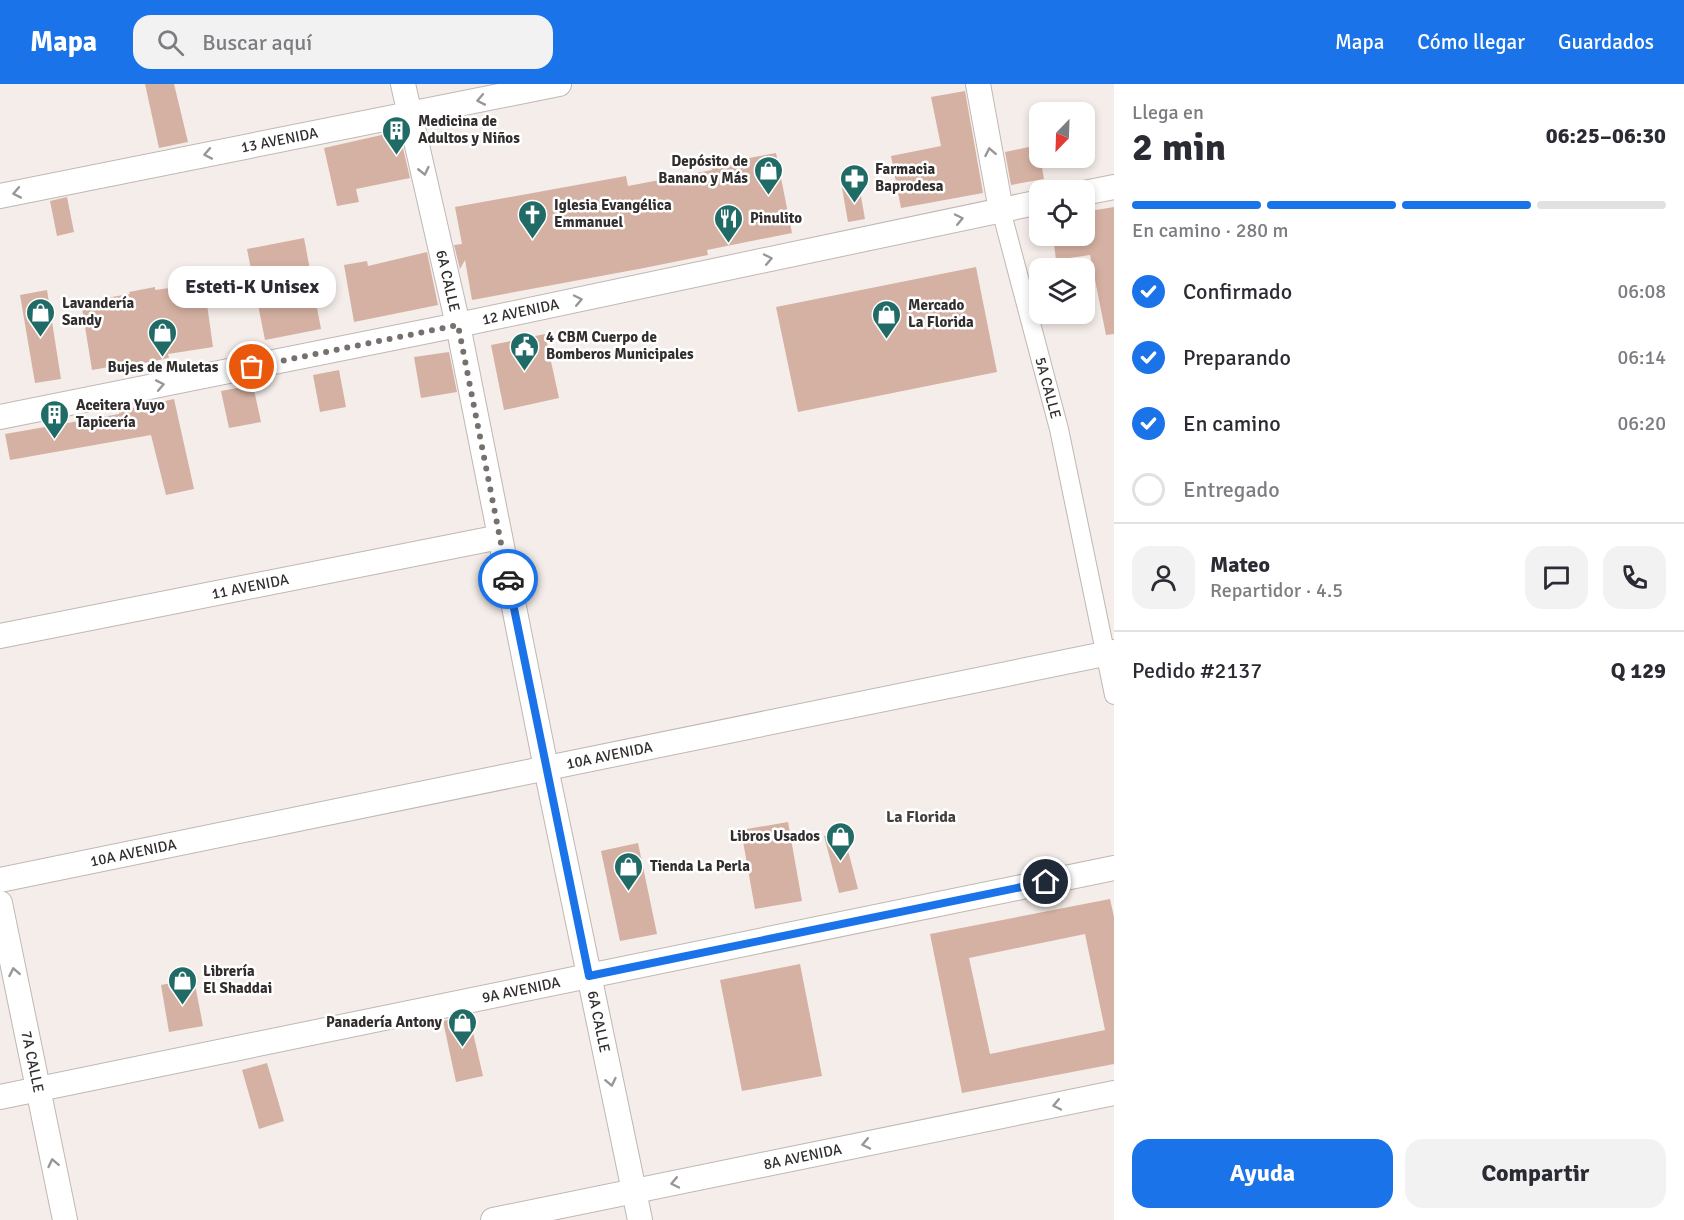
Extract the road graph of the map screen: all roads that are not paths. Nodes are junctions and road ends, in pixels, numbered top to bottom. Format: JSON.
{"nodes":[{"id":1,"x":403,"y":84,"type":"edge"},
{"id":2,"x":559,"y":84,"type":"edge"},
{"id":3,"x":978,"y":84,"type":"edge"},
{"id":4,"x":411,"y":114,"type":"junction"},
{"id":5,"x":1114,"y":187,"type":"edge"},
{"id":6,"x":1095,"y":191,"type":"edge"},
{"id":7,"x":0,"y":196,"type":"edge"},
{"id":8,"x":1029,"y":204,"type":"edge"},
{"id":9,"x":1001,"y":210,"type":"junction"},
{"id":10,"x":458,"y":325,"type":"junction"},
{"id":11,"x":0,"y":417,"type":"edge"},
{"id":12,"x":500,"y":537,"type":"junction"},
{"id":13,"x":0,"y":636,"type":"edge"},
{"id":14,"x":1109,"y":653,"type":"edge"},
{"id":15,"x":1114,"y":695,"type":"edge"},
{"id":16,"x":546,"y":768,"type":"junction"},
{"id":17,"x":1114,"y":868,"type":"edge"},
{"id":18,"x":0,"y":880,"type":"edge"},
{"id":19,"x":0,"y":903,"type":"edge"},
{"id":20,"x":589,"y":976,"type":"junction"},
{"id":21,"x":38,"y":1089,"type":"junction"},
{"id":22,"x":1114,"y":1093,"type":"edge"},
{"id":23,"x":0,"y":1097,"type":"edge"},
{"id":24,"x":634,"y":1191,"type":"junction"},
{"id":25,"x":65,"y":1220,"type":"edge"},
{"id":26,"x":493,"y":1220,"type":"edge"},
{"id":27,"x":640,"y":1220,"type":"edge"}],
"edges":[{"from":1,"to":4,"type":"street","name":"6A CALLE"},
{"from":2,"to":4,"type":"street","name":"13 AVENIDA","one_way":true},
{"from":9,"to":3,"type":"street","name":"5A CALLE","one_way":true},
{"from":4,"to":7,"type":"street","name":"13 AVENIDA","one_way":true},
{"from":4,"to":10,"type":"street","name":"6A CALLE","one_way":true},
{"from":5,"to":6,"type":"street"},
{"from":8,"to":9,"type":"street","name":"12 AVENIDA"},
{"from":10,"to":9,"type":"street","name":"12 AVENIDA","one_way":true},
{"from":9,"to":14,"type":"street","name":"5A CALLE"},
{"from":11,"to":10,"type":"street","name":"12 AVENIDA","one_way":true},
{"from":10,"to":12,"type":"street","name":"6A CALLE"},
{"from":12,"to":13,"type":"street","name":"11 AVENIDA"},
{"from":12,"to":16,"type":"street","name":"6A CALLE"},
{"from":14,"to":15,"type":"street","name":"5A CALLE"},
{"from":14,"to":16,"type":"street","name":"10A AVENIDA"},
{"from":16,"to":18,"type":"street","name":"10A AVENIDA"},
{"from":16,"to":20,"type":"street","name":"6A CALLE"},
{"from":17,"to":20,"type":"street","name":"9A AVENIDA"},
{"from":21,"to":19,"type":"street","name":"7A CALLE","one_way":true},
{"from":20,"to":21,"type":"street","name":"9A AVENIDA"},
{"from":20,"to":24,"type":"street","name":"6A CALLE","one_way":true},
{"from":21,"to":23,"type":"street","name":"9A AVENIDA"},
{"from":25,"to":21,"type":"street","name":"7A CALLE","one_way":true},
{"from":22,"to":24,"type":"street","name":"8A AVENIDA","one_way":true},
{"from":24,"to":26,"type":"street","name":"8A AVENIDA"},
{"from":24,"to":27,"type":"street","name":"6A CALLE"}]}
